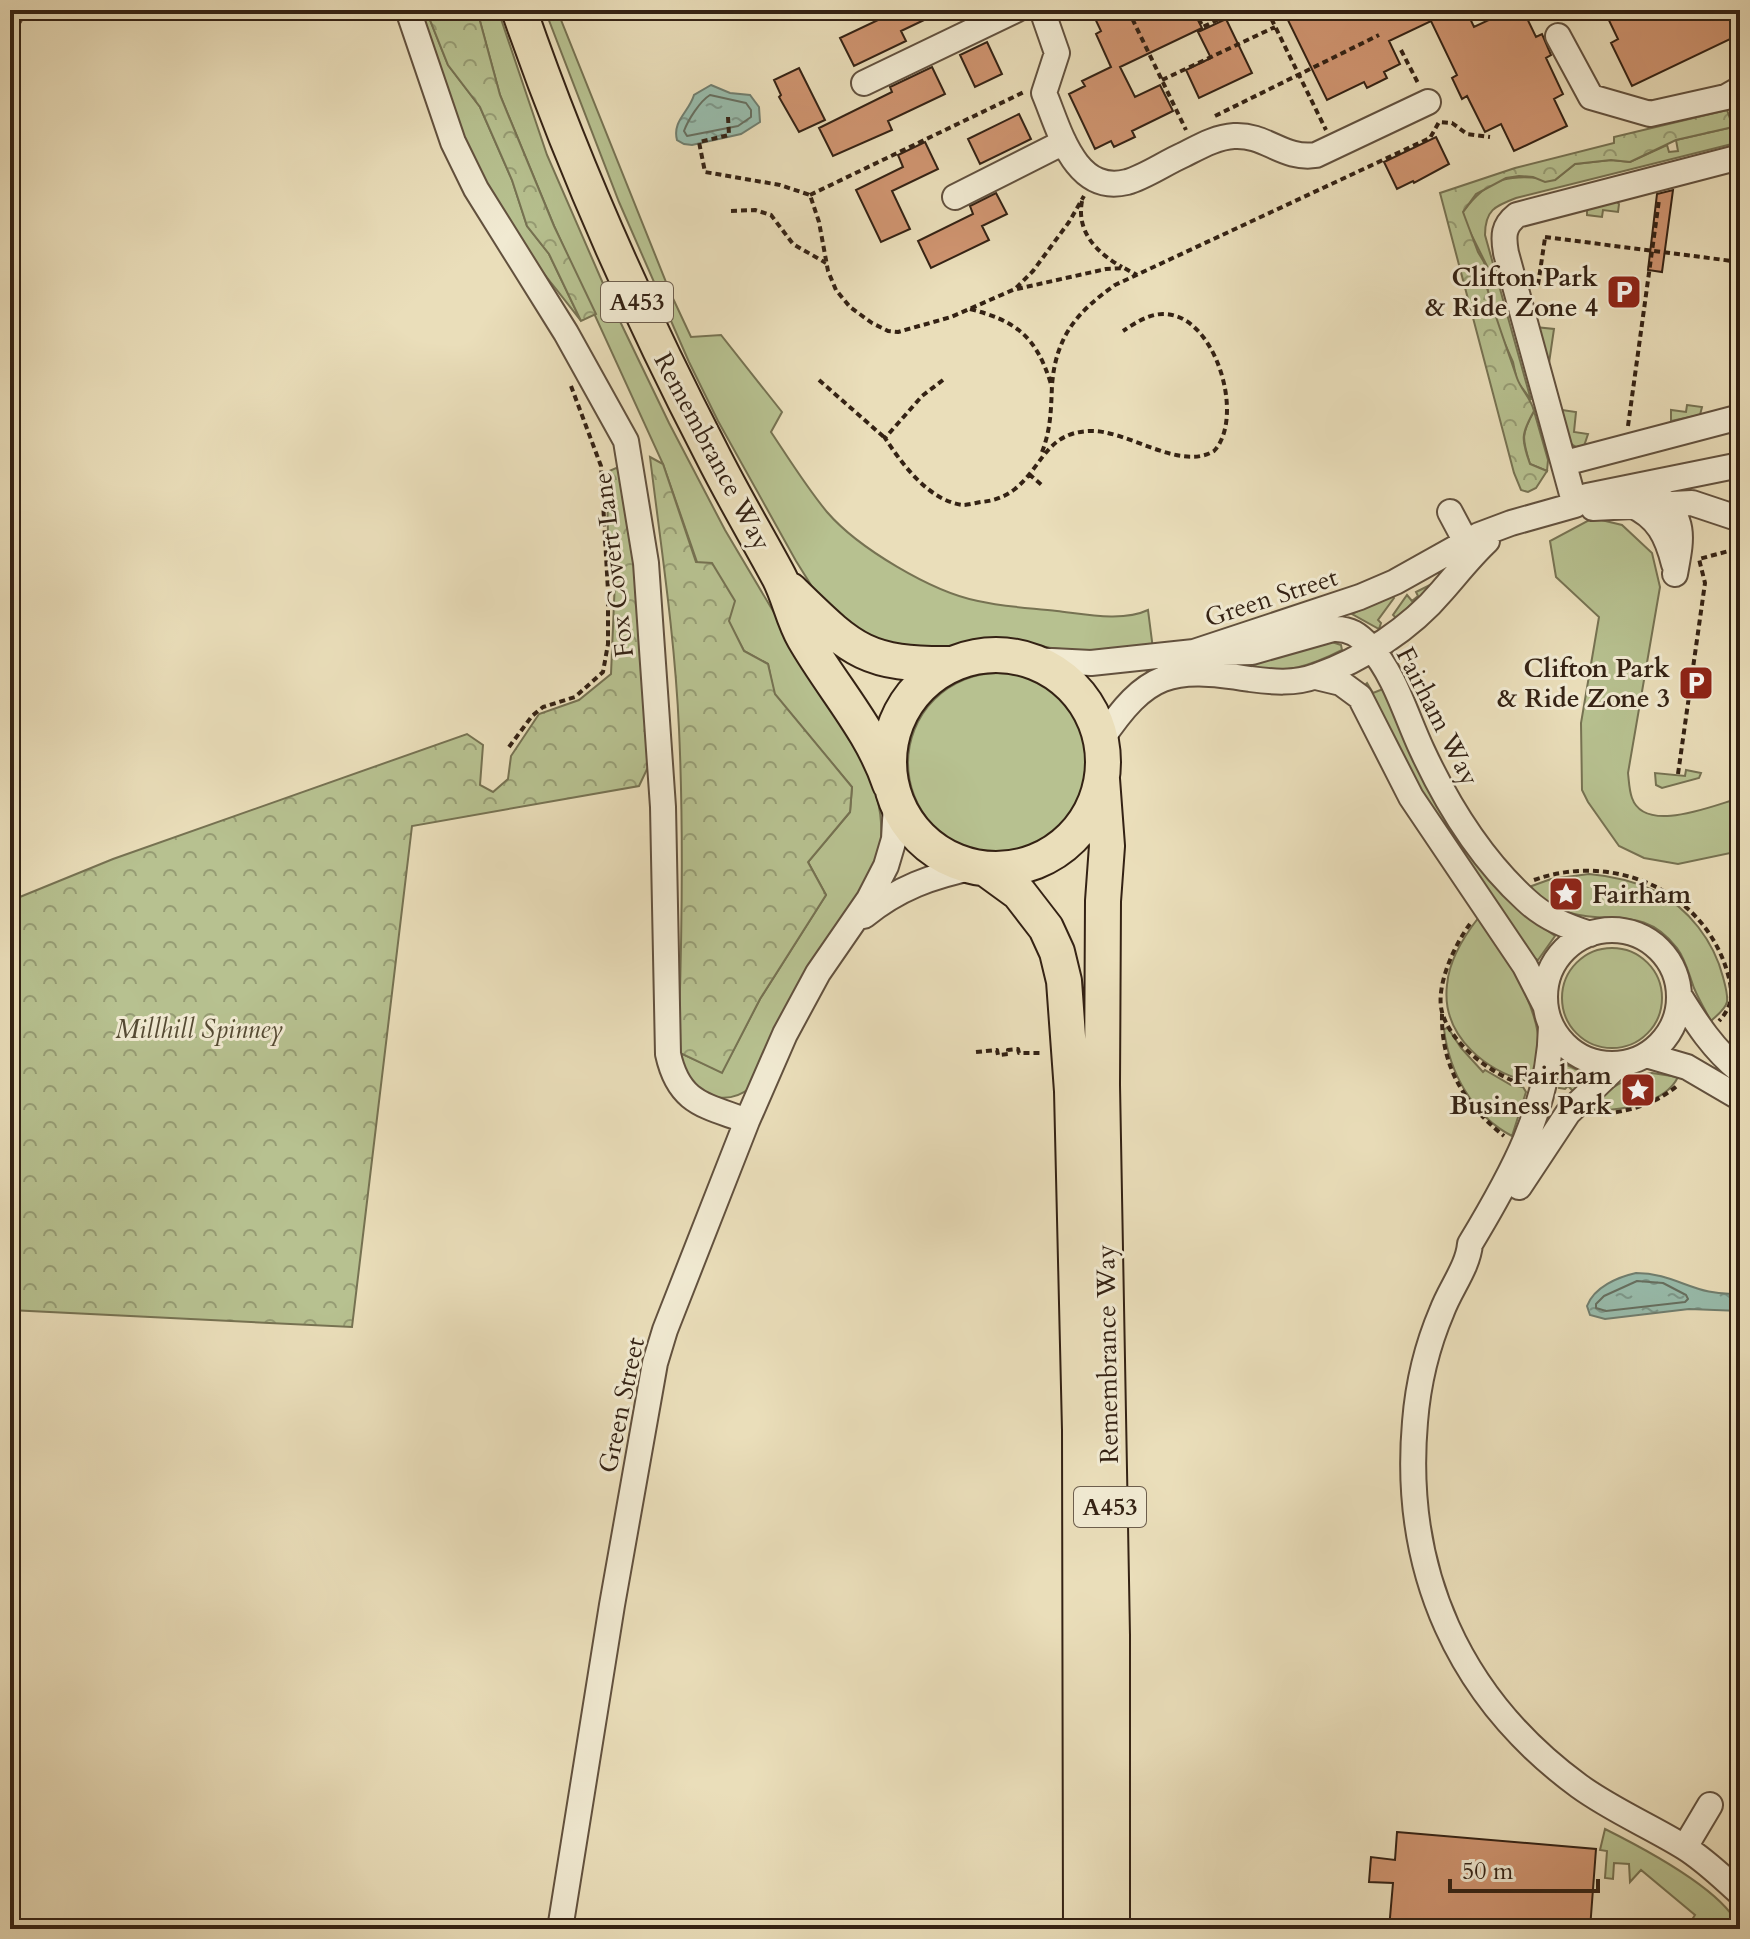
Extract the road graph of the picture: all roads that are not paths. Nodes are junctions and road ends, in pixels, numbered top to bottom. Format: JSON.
{"nodes":[{"id":1,"x":408,"y":10,"type":"edge"},
{"id":2,"x":519,"y":10,"type":"edge"},
{"id":3,"x":1016,"y":10,"type":"edge"},
{"id":4,"x":1042,"y":10,"type":"edge"},
{"id":5,"x":1558,"y":36,"type":"dead end"},
{"id":6,"x":864,"y":83,"type":"dead end"},
{"id":7,"x":1740,"y":89,"type":"edge"},
{"id":8,"x":1428,"y":102,"type":"dead end"},
{"id":9,"x":1064,"y":142,"type":"junction"},
{"id":10,"x":1740,"y":157,"type":"edge"},
{"id":11,"x":955,"y":197,"type":"dead end"},
{"id":12,"x":1740,"y":417,"type":"edge"},
{"id":13,"x":1565,"y":463,"type":"junction"},
{"id":14,"x":1735,"y":466,"type":"edge"},
{"id":15,"x":1632,"y":496,"type":"junction"},
{"id":16,"x":1666,"y":503,"type":"junction"},
{"id":17,"x":1575,"y":505,"type":"junction"},
{"id":18,"x":1450,"y":512,"type":"dead end"},
{"id":19,"x":1730,"y":517,"type":"edge"},
{"id":20,"x":1511,"y":523,"type":"junction"},
{"id":21,"x":1466,"y":542,"type":"junction"},
{"id":22,"x":781,"y":581,"type":"junction"},
{"id":23,"x":1371,"y":648,"type":"junction"},
{"id":24,"x":1194,"y":652,"type":"junction"},
{"id":25,"x":1032,"y":660,"type":"junction"},
{"id":26,"x":951,"y":664,"type":"junction"},
{"id":27,"x":1316,"y":677,"type":"junction"},
{"id":28,"x":1101,"y":740,"type":"junction"},
{"id":29,"x":1102,"y":779,"type":"junction"},
{"id":30,"x":893,"y":793,"type":"junction"},
{"id":31,"x":980,"y":868,"type":"junction"},
{"id":32,"x":849,"y":927,"type":"junction"},
{"id":33,"x":1590,"y":934,"type":"junction"},
{"id":34,"x":1679,"y":995,"type":"junction"},
{"id":35,"x":1548,"y":1016,"type":"junction"},
{"id":36,"x":1646,"y":1055,"type":"junction"},
{"id":37,"x":1619,"y":1064,"type":"junction"},
{"id":38,"x":1740,"y":1071,"type":"edge"},
{"id":39,"x":1740,"y":1098,"type":"edge"},
{"id":40,"x":747,"y":1121,"type":"junction"},
{"id":41,"x":1469,"y":1256,"type":"junction"},
{"id":42,"x":1710,"y":1805,"type":"dead end"},
{"id":43,"x":1685,"y":1847,"type":"junction"},
{"id":44,"x":1740,"y":1893,"type":"edge"},
{"id":45,"x":560,"y":1929,"type":"edge"},
{"id":46,"x":1081,"y":1929,"type":"edge"},
{"id":47,"x":1112,"y":1929,"type":"edge"}],
"edges":[{"from":1,"to":40,"type":"street","name":"Fox Covert Lane"},
{"from":2,"to":22,"type":"highway","name":"Remembrance Way","number":"A453"},
{"from":3,"to":6,"type":"street"},
{"from":4,"to":9,"type":"street"},
{"from":5,"to":7,"type":"street"},
{"from":8,"to":9,"type":"street"},
{"from":9,"to":11,"type":"street"},
{"from":10,"to":13,"type":"street"},
{"from":12,"to":13,"type":"street"},
{"from":13,"to":17,"type":"street"},
{"from":14,"to":15,"type":"street"},
{"from":14,"to":19,"type":"street"},
{"from":15,"to":16,"type":"street"},
{"from":15,"to":16,"type":"street"},
{"from":15,"to":17,"type":"street","name":"Green Street"},
{"from":16,"to":19,"type":"street"},
{"from":17,"to":20,"type":"street","name":"Green Street"},
{"from":18,"to":21,"type":"street"},
{"from":20,"to":21,"type":"street","name":"Green Street"},
{"from":20,"to":23,"type":"street","name":"Green Street"},
{"from":21,"to":24,"type":"street","name":"Green Street"},
{"from":22,"to":26,"type":"highway","name":"Remembrance Way","number":"A453"},
{"from":22,"to":30,"type":"highway","name":"Remembrance Way","number":"A453"},
{"from":23,"to":24,"type":"street","name":"Fairham Way"},
{"from":23,"to":27,"type":"street","name":"Green Street"},
{"from":23,"to":33,"type":"street","name":"Fairham Way"},
{"from":24,"to":25,"type":"street","name":"Green Street"},
{"from":25,"to":26,"type":"highway"},
{"from":25,"to":28,"type":"highway"},
{"from":26,"to":30,"type":"highway"},
{"from":27,"to":28,"type":"street","name":"Green Street"},
{"from":27,"to":35,"type":"street"},
{"from":28,"to":29,"type":"highway"},
{"from":29,"to":31,"type":"highway"},
{"from":29,"to":47,"type":"highway","name":"Remembrance Way","number":"A453"},
{"from":30,"to":31,"type":"highway"},
{"from":30,"to":32,"type":"street","name":"Green Street"},
{"from":31,"to":32,"type":"street","name":"Green Street"},
{"from":31,"to":46,"type":"highway","name":"Remembrance Way","number":"A453"},
{"from":32,"to":40,"type":"street","name":"Green Street"},
{"from":33,"to":34,"type":"street"},
{"from":33,"to":35,"type":"street"},
{"from":34,"to":36,"type":"street"},
{"from":34,"to":38,"type":"street"},
{"from":35,"to":37,"type":"street"},
{"from":35,"to":41,"type":"street"},
{"from":36,"to":37,"type":"street"},
{"from":36,"to":39,"type":"street"},
{"from":37,"to":41,"type":"street"},
{"from":40,"to":45,"type":"street","name":"Green Street"},
{"from":41,"to":43,"type":"street"},
{"from":42,"to":43,"type":"street"},
{"from":43,"to":44,"type":"street"}]}
